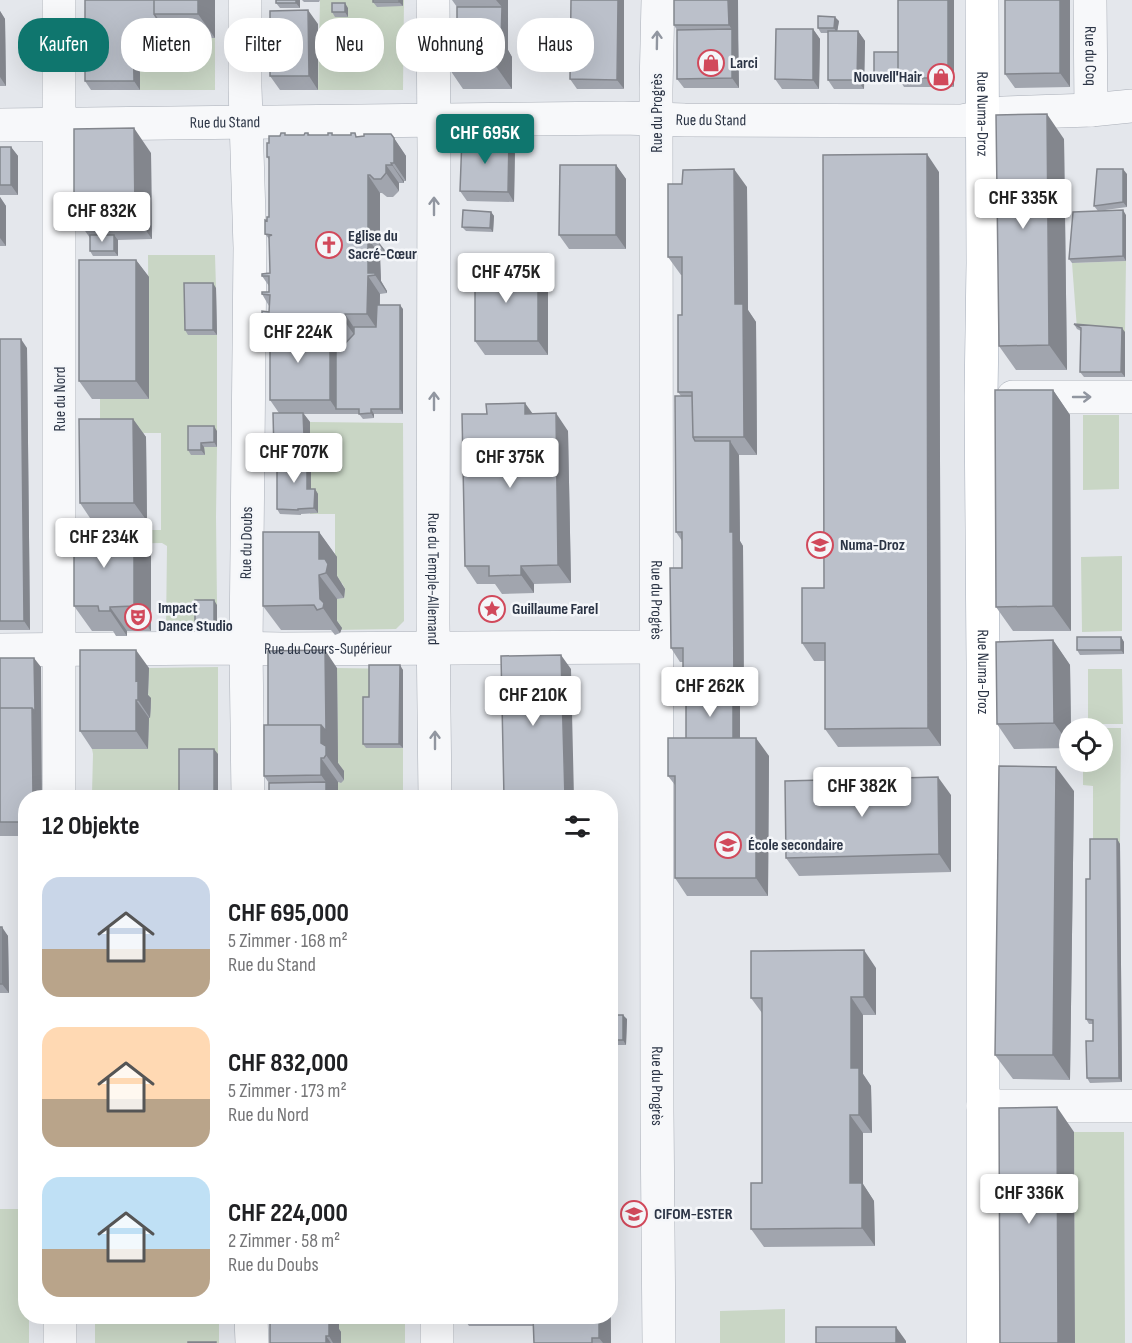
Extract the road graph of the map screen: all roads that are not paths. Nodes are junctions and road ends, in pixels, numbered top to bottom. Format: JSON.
{"nodes":[{"id":1,"x":59,"y":0,"type":"edge"},
{"id":2,"x":245,"y":0,"type":"edge"},
{"id":3,"x":433,"y":0,"type":"edge"},
{"id":4,"x":658,"y":0,"type":"edge"},
{"id":5,"x":982,"y":0,"type":"edge"},
{"id":6,"x":1090,"y":0,"type":"edge"},
{"id":7,"x":1132,"y":106,"type":"edge"},
{"id":8,"x":1091,"y":110,"type":"junction"},
{"id":9,"x":983,"y":117,"type":"junction"},
{"id":10,"x":657,"y":119,"type":"junction"},
{"id":11,"x":434,"y":120,"type":"junction"},
{"id":12,"x":60,"y":123,"type":"junction"},
{"id":13,"x":246,"y":123,"type":"junction"},
{"id":14,"x":0,"y":125,"type":"edge"},
{"id":15,"x":981,"y":397,"type":"junction"},
{"id":16,"x":1132,"y":397,"type":"edge"},
{"id":17,"x":657,"y":647,"type":"junction"},
{"id":18,"x":246,"y":648,"type":"junction"},
{"id":19,"x":59,"y":649,"type":"junction"},
{"id":20,"x":434,"y":649,"type":"junction"},
{"id":21,"x":0,"y":650,"type":"edge"},
{"id":22,"x":59,"y":790,"type":"edge"},
{"id":23,"x":248,"y":790,"type":"edge"},
{"id":24,"x":435,"y":790,"type":"edge"},
{"id":25,"x":983,"y":1106,"type":"junction"},
{"id":26,"x":1132,"y":1106,"type":"edge"},
{"id":27,"x":60,"y":1324,"type":"edge"},
{"id":28,"x":251,"y":1324,"type":"edge"},
{"id":29,"x":436,"y":1324,"type":"edge"},
{"id":30,"x":60,"y":1343,"type":"edge"},
{"id":31,"x":252,"y":1343,"type":"edge"},
{"id":32,"x":436,"y":1343,"type":"edge"},
{"id":33,"x":659,"y":1343,"type":"edge"},
{"id":34,"x":983,"y":1343,"type":"edge"}],
"edges":[{"from":1,"to":12,"type":"street","name":"Rue du Nord"},
{"from":2,"to":13,"type":"street","name":"Rue du Doubs"},
{"from":3,"to":11,"type":"street","name":"Rue du Temple-Allemand"},
{"from":10,"to":4,"type":"street","name":"Rue du Progrès","one_way":true},
{"from":5,"to":9,"type":"main road","name":"Rue Numa-Droz"},
{"from":6,"to":8,"type":"street","name":"Rue du Coq"},
{"from":7,"to":8,"type":"street","name":"Rue du Stand"},
{"from":8,"to":9,"type":"street","name":"Rue du Stand"},
{"from":9,"to":10,"type":"street","name":"Rue du Stand"},
{"from":9,"to":15,"type":"main road","name":"Rue Numa-Droz"},
{"from":10,"to":11,"type":"street","name":"Rue du Stand"},
{"from":10,"to":17,"type":"street","name":"Rue du Progrès"},
{"from":11,"to":13,"type":"street","name":"Rue du Stand"},
{"from":20,"to":11,"type":"street","name":"Rue du Temple-Allemand","one_way":true},
{"from":12,"to":13,"type":"street","name":"Rue du Stand"},
{"from":12,"to":14,"type":"street","name":"Rue du Stand"},
{"from":12,"to":19,"type":"street","name":"Rue du Nord"},
{"from":13,"to":18,"type":"street","name":"Rue du Doubs"},
{"from":15,"to":16,"type":"street","one_way":true},
{"from":15,"to":25,"type":"main road","name":"Rue Numa-Droz"},
{"from":17,"to":20,"type":"street","name":"Rue du Cours-Supérieur"},
{"from":17,"to":33,"type":"street","name":"Rue du Progrès"},
{"from":18,"to":19,"type":"street","name":"Rue du Cours-Supérieur"},
{"from":18,"to":20,"type":"street","name":"Rue du Cours-Supérieur"},
{"from":18,"to":23,"type":"street","name":"Rue du Doubs"},
{"from":19,"to":21,"type":"street","name":"Rue du Cours-Supérieur"},
{"from":19,"to":22,"type":"street","name":"Rue du Nord"},
{"from":24,"to":20,"type":"street","name":"Rue du Temple-Allemand","one_way":true},
{"from":25,"to":26,"type":"street"},
{"from":25,"to":34,"type":"main road","name":"Rue Numa-Droz"},
{"from":27,"to":30,"type":"street"},
{"from":28,"to":31,"type":"street"},
{"from":29,"to":32,"type":"street"}]}
